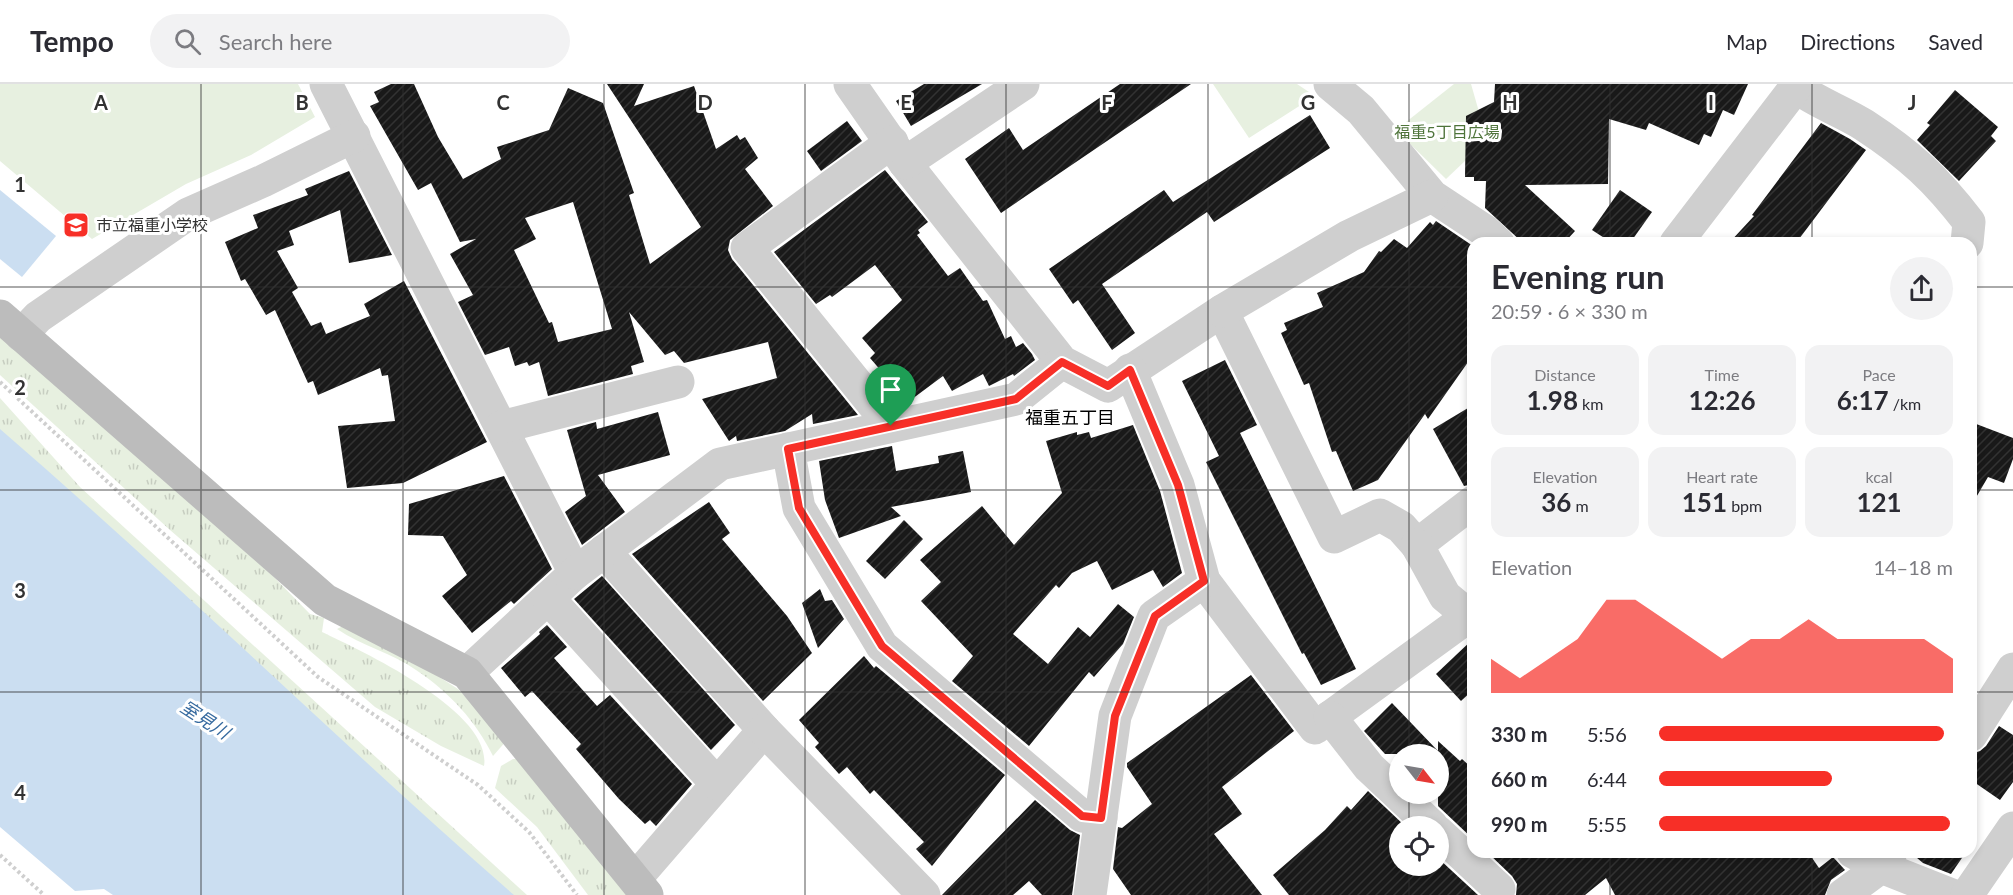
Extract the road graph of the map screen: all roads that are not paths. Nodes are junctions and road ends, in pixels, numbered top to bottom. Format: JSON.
{"nodes":[{"id":1,"x":326,"y":84,"type":"edge"},
{"id":2,"x":1023,"y":84,"type":"edge"},
{"id":3,"x":1329,"y":84,"type":"edge"},
{"id":4,"x":1797,"y":85,"type":"edge"},
{"id":5,"x":859,"y":88,"type":"edge"},
{"id":6,"x":354,"y":136,"type":"junction"},
{"id":7,"x":899,"y":152,"type":"junction"},
{"id":8,"x":1432,"y":196,"type":"junction"},
{"id":9,"x":1492,"y":237,"type":"edge"},
{"id":10,"x":1682,"y":237,"type":"edge"},
{"id":11,"x":1968,"y":237,"type":"edge"},
{"id":12,"x":1222,"y":311,"type":"junction"},
{"id":13,"x":10,"y":326,"type":"edge"},
{"id":14,"x":1062,"y":362,"type":"junction"},
{"id":15,"x":1130,"y":370,"type":"junction"},
{"id":16,"x":678,"y":382,"type":"dead end"},
{"id":17,"x":891,"y":426,"type":"junction"},
{"id":18,"x":501,"y":427,"type":"junction"},
{"id":19,"x":788,"y":449,"type":"junction"},
{"id":20,"x":1467,"y":507,"type":"edge"},
{"id":21,"x":1417,"y":545,"type":"junction"},
{"id":22,"x":604,"y":552,"type":"junction"},
{"id":23,"x":575,"y":573,"type":"junction"},
{"id":24,"x":1204,"y":581,"type":"junction"},
{"id":25,"x":548,"y":598,"type":"junction"},
{"id":26,"x":1467,"y":614,"type":"edge"},
{"id":27,"x":1467,"y":620,"type":"edge"},
{"id":28,"x":2013,"y":669,"type":"edge"},
{"id":29,"x":467,"y":673,"type":"junction"},
{"id":30,"x":1330,"y":717,"type":"junction"},
{"id":31,"x":1977,"y":726,"type":"edge"},
{"id":32,"x":764,"y":730,"type":"junction"},
{"id":33,"x":717,"y":784,"type":"junction"},
{"id":34,"x":1421,"y":816,"type":"edge"},
{"id":35,"x":1101,"y":818,"type":"junction"},
{"id":36,"x":2013,"y":828,"type":"edge"},
{"id":37,"x":1449,"y":842,"type":"edge"},
{"id":38,"x":1874,"y":858,"type":"edge"},
{"id":39,"x":1877,"y":858,"type":"edge"},
{"id":40,"x":641,"y":887,"type":"edge"},
{"id":41,"x":1499,"y":888,"type":"dead end"},
{"id":42,"x":924,"y":895,"type":"edge"},
{"id":43,"x":1090,"y":895,"type":"edge"},
{"id":44,"x":1843,"y":895,"type":"edge"},
{"id":45,"x":1952,"y":895,"type":"edge"},
{"id":46,"x":1966,"y":895,"type":"edge"}],
"edges":[{"from":1,"to":6,"type":"street"},
{"from":2,"to":7,"type":"street"},
{"from":3,"to":8,"type":"street"},
{"from":4,"to":10,"type":"street"},
{"from":4,"to":11,"type":"street"},
{"from":5,"to":7,"type":"street"},
{"from":6,"to":13,"type":"street"},
{"from":6,"to":18,"type":"street"},
{"from":7,"to":14,"type":"street"},
{"from":7,"to":17,"type":"street"},
{"from":8,"to":9,"type":"street"},
{"from":8,"to":12,"type":"street"},
{"from":12,"to":15,"type":"street"},
{"from":12,"to":21,"type":"street"},
{"from":13,"to":29,"type":"street"},
{"from":14,"to":15,"type":"street"},
{"from":14,"to":17,"type":"street"},
{"from":15,"to":24,"type":"street"},
{"from":16,"to":18,"type":"street"},
{"from":17,"to":19,"type":"street"},
{"from":18,"to":23,"type":"street"},
{"from":19,"to":22,"type":"street"},
{"from":19,"to":35,"type":"street"},
{"from":20,"to":21,"type":"street"},
{"from":21,"to":26,"type":"street"},
{"from":22,"to":23,"type":"street"},
{"from":22,"to":32,"type":"street"},
{"from":23,"to":25,"type":"street"},
{"from":24,"to":30,"type":"street"},
{"from":24,"to":35,"type":"street"},
{"from":25,"to":29,"type":"street"},
{"from":25,"to":33,"type":"street"},
{"from":27,"to":30,"type":"street"},
{"from":28,"to":31,"type":"street"},
{"from":29,"to":40,"type":"street"},
{"from":30,"to":34,"type":"street"},
{"from":32,"to":33,"type":"street"},
{"from":32,"to":42,"type":"street"},
{"from":33,"to":40,"type":"street"},
{"from":35,"to":43,"type":"street"},
{"from":36,"to":46,"type":"street"},
{"from":37,"to":41,"type":"street"},
{"from":38,"to":44,"type":"street"},
{"from":39,"to":45,"type":"street"}]}
